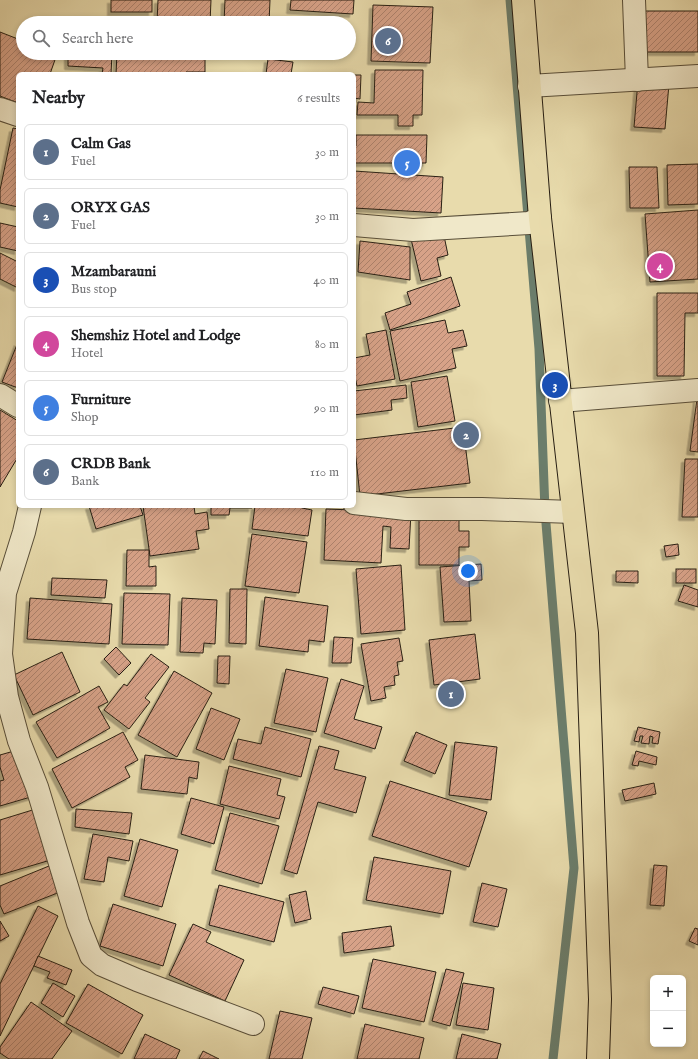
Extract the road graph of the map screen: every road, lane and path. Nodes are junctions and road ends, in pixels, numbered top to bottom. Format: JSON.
{"nodes":[{"id":1,"x":523,"y":0,"type":"edge"},
{"id":2,"x":634,"y":0,"type":"edge"},
{"id":3,"x":698,"y":76,"type":"edge"},
{"id":4,"x":637,"y":80,"type":"junction"},
{"id":5,"x":529,"y":86,"type":"junction"},
{"id":6,"x":0,"y":109,"type":"edge"},
{"id":7,"x":16,"y":114,"type":"edge"},
{"id":8,"x":540,"y":218,"type":"junction"},
{"id":9,"x":356,"y":225,"type":"edge"},
{"id":10,"x":698,"y":390,"type":"edge"},
{"id":11,"x":0,"y":395,"type":"edge"},
{"id":12,"x":560,"y":401,"type":"junction"},
{"id":13,"x":16,"y":405,"type":"edge"},
{"id":14,"x":356,"y":503,"type":"edge"},
{"id":15,"x":30,"y":508,"type":"edge"},
{"id":16,"x":573,"y":512,"type":"junction"},
{"id":17,"x":253,"y":1024,"type":"dead end"},
{"id":18,"x":598,"y":1059,"type":"edge"}],
"edges":[{"from":1,"to":5,"type":"main road"},
{"from":2,"to":4,"type":"street"},
{"from":3,"to":4,"type":"street"},
{"from":4,"to":5,"type":"street"},
{"from":5,"to":8,"type":"main road"},
{"from":6,"to":7,"type":"street"},
{"from":8,"to":9,"type":"street"},
{"from":8,"to":12,"type":"main road"},
{"from":10,"to":12,"type":"street"},
{"from":11,"to":13,"type":"street"},
{"from":12,"to":16,"type":"main road"},
{"from":14,"to":16,"type":"street"},
{"from":15,"to":17,"type":"street"},
{"from":16,"to":18,"type":"main road"}]}
